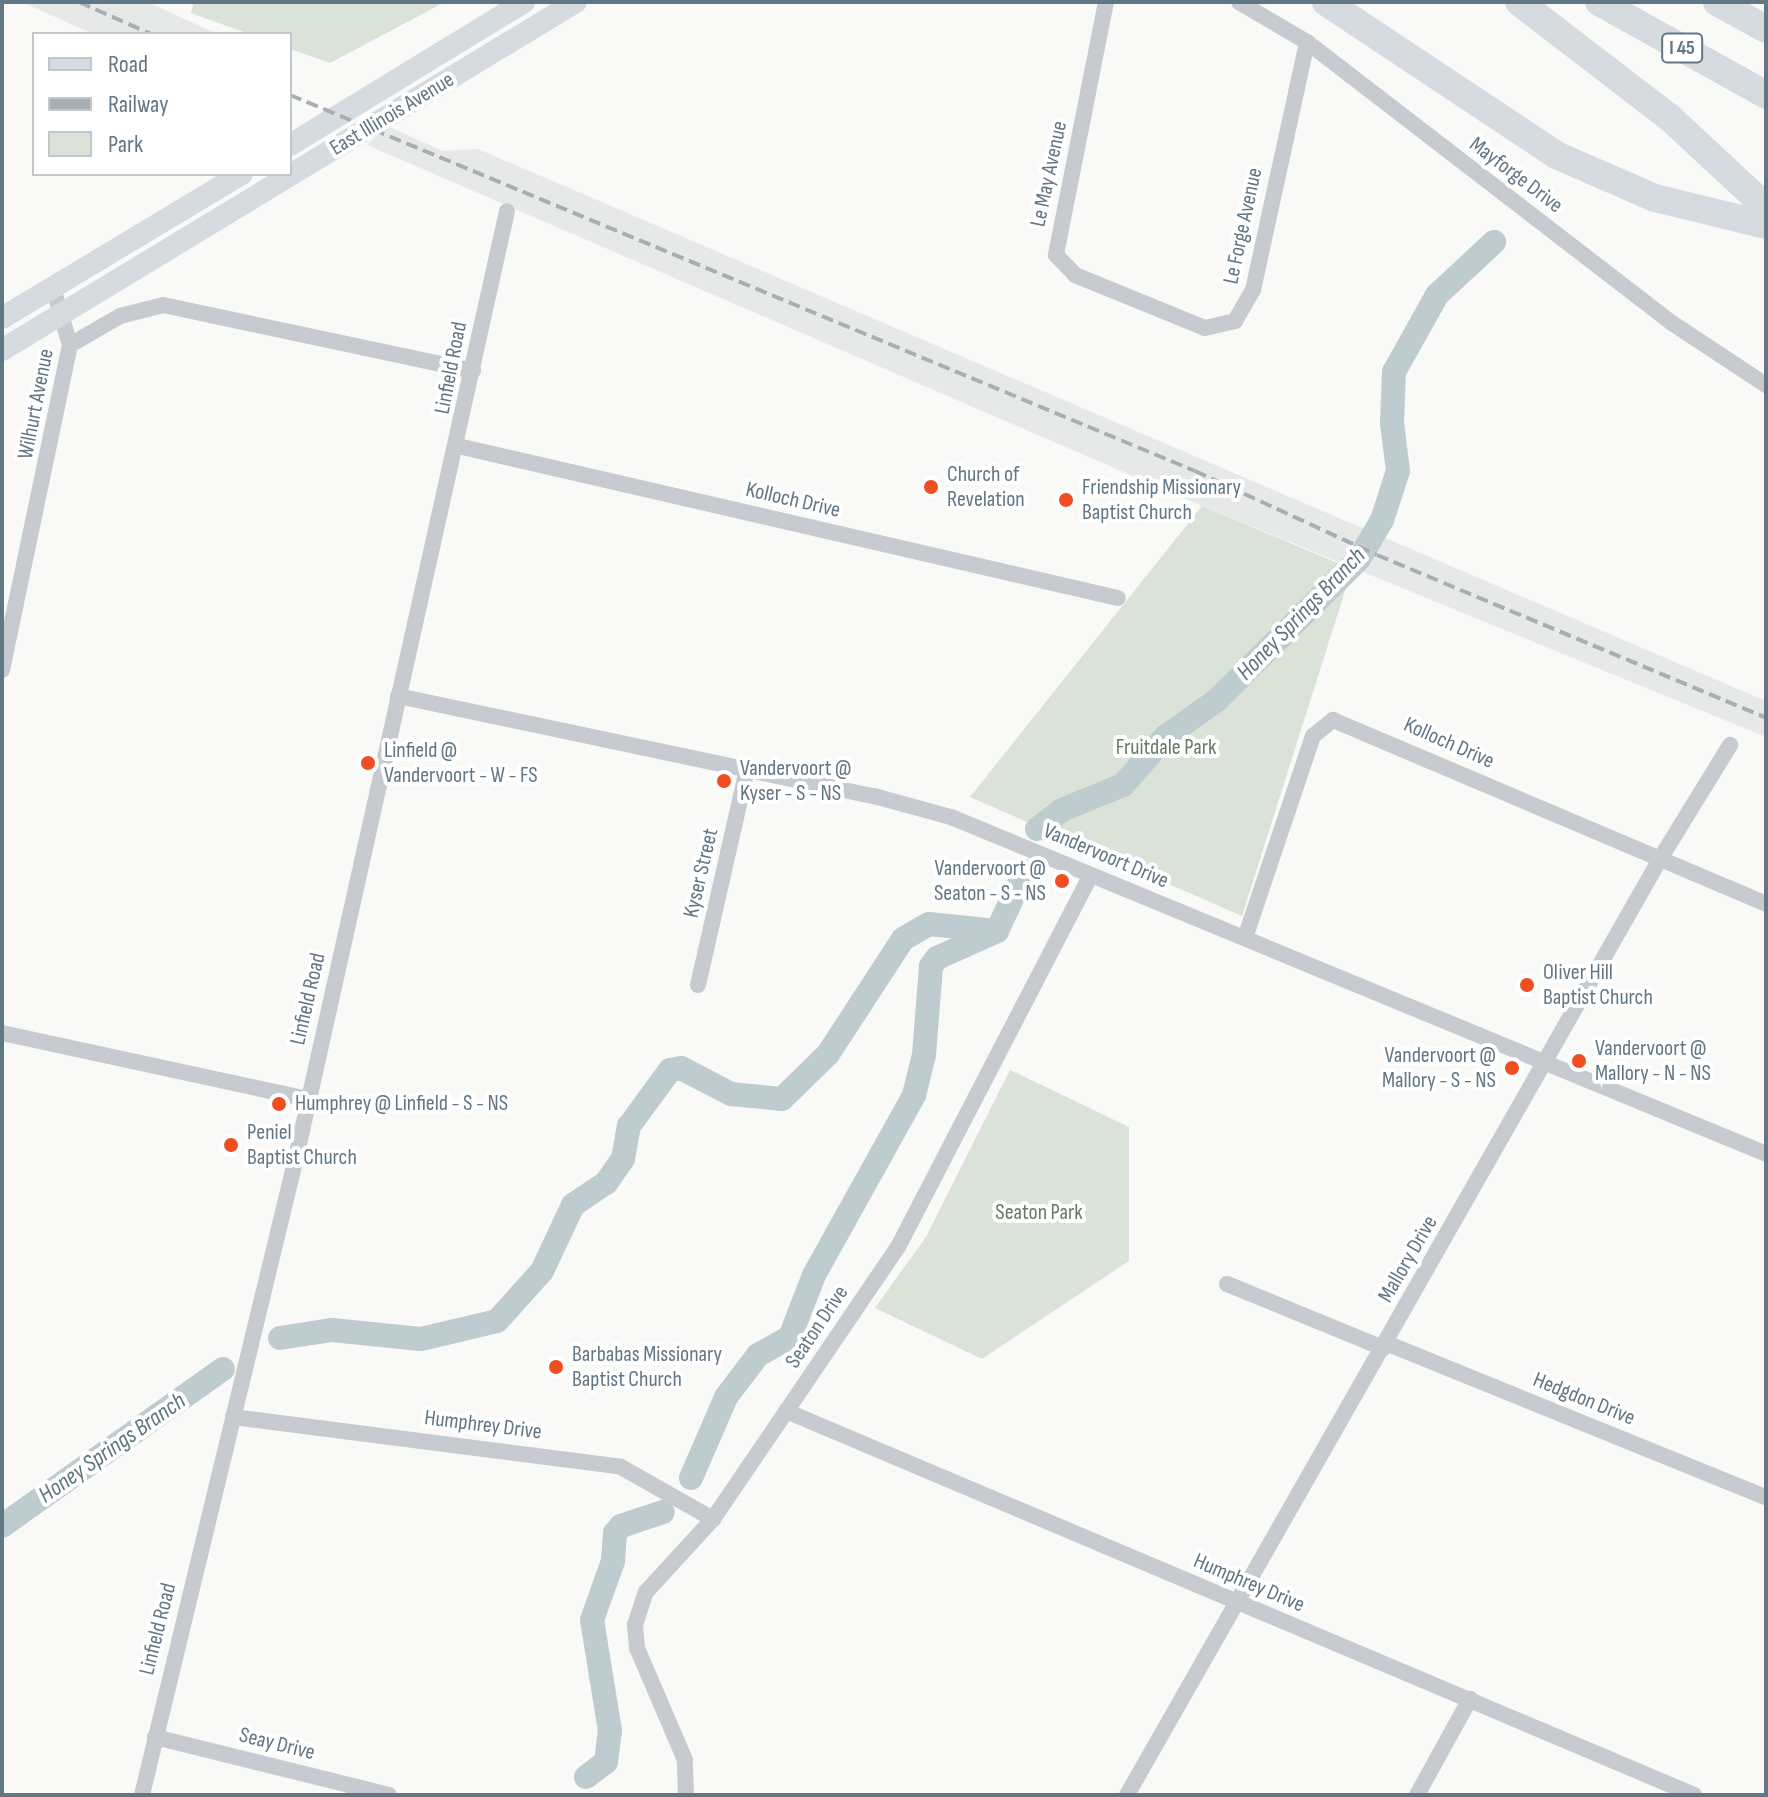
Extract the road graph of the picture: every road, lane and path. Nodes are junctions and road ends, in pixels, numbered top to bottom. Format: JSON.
{"nodes":[{"id":1,"x":524,"y":2,"type":"edge"},
{"id":2,"x":576,"y":2,"type":"edge"},
{"id":3,"x":1106,"y":2,"type":"edge"},
{"id":4,"x":1239,"y":2,"type":"edge"},
{"id":5,"x":1326,"y":2,"type":"edge"},
{"id":6,"x":1519,"y":2,"type":"edge"},
{"id":7,"x":1599,"y":2,"type":"edge"},
{"id":8,"x":1717,"y":2,"type":"edge"},
{"id":9,"x":1766,"y":29,"type":"edge"},
{"id":10,"x":1307,"y":42,"type":"junction"},
{"id":11,"x":1766,"y":95,"type":"edge"},
{"id":12,"x":292,"y":144,"type":"edge"},
{"id":13,"x":292,"y":175,"type":"edge"},
{"id":14,"x":239,"y":176,"type":"edge"},
{"id":15,"x":291,"y":176,"type":"edge"},
{"id":16,"x":1766,"y":207,"type":"edge"},
{"id":17,"x":507,"y":211,"type":"dead end"},
{"id":18,"x":1766,"y":225,"type":"edge"},
{"id":19,"x":53,"y":288,"type":"junction"},
{"id":20,"x":1144,"y":305,"type":"joint"},
{"id":21,"x":65,"y":314,"type":"junction"},
{"id":22,"x":2,"y":318,"type":"edge"},
{"id":23,"x":70,"y":345,"type":"junction"},
{"id":24,"x":2,"y":350,"type":"edge"},
{"id":25,"x":473,"y":371,"type":"junction"},
{"id":26,"x":1766,"y":385,"type":"edge"},
{"id":27,"x":458,"y":446,"type":"junction"},
{"id":28,"x":1118,"y":598,"type":"dead end"},
{"id":29,"x":2,"y":670,"type":"edge"},
{"id":30,"x":398,"y":696,"type":"junction"},
{"id":31,"x":1730,"y":745,"type":"dead end"},
{"id":32,"x":747,"y":770,"type":"junction"},
{"id":33,"x":1660,"y":859,"type":"junction"},
{"id":34,"x":1091,"y":875,"type":"junction"},
{"id":35,"x":1766,"y":904,"type":"edge"},
{"id":36,"x":1245,"y":938,"type":"junction"},
{"id":37,"x":698,"y":985,"type":"dead end"},
{"id":38,"x":2,"y":1033,"type":"edge"},
{"id":39,"x":1546,"y":1061,"type":"junction"},
{"id":40,"x":308,"y":1099,"type":"junction"},
{"id":41,"x":1766,"y":1154,"type":"edge"},
{"id":42,"x":1227,"y":1284,"type":"dead end"},
{"id":43,"x":1384,"y":1345,"type":"junction"},
{"id":44,"x":786,"y":1411,"type":"junction"},
{"id":45,"x":233,"y":1417,"type":"junction"},
{"id":46,"x":1766,"y":1497,"type":"edge"},
{"id":47,"x":713,"y":1519,"type":"junction"},
{"id":48,"x":1236,"y":1601,"type":"junction"},
{"id":49,"x":1470,"y":1699,"type":"junction"},
{"id":50,"x":155,"y":1737,"type":"junction"},
{"id":51,"x":142,"y":1795,"type":"edge"},
{"id":52,"x":389,"y":1795,"type":"edge"},
{"id":53,"x":686,"y":1795,"type":"edge"},
{"id":54,"x":1127,"y":1795,"type":"edge"},
{"id":55,"x":1417,"y":1795,"type":"edge"},
{"id":56,"x":1694,"y":1795,"type":"edge"}],
"edges":[{"from":1,"to":12,"type":"main road","name":"East Illinois Avenue"},
{"from":2,"to":13,"type":"main road","name":"East Illinois Avenue"},
{"from":3,"to":20,"type":"street","name":"Le May Avenue"},
{"from":4,"to":10,"type":"street","name":"Mayforge Drive"},
{"from":5,"to":18,"type":"highway"},
{"from":6,"to":16,"type":"highway"},
{"from":7,"to":11,"type":"highway","number":"I 45"},
{"from":8,"to":9,"type":"highway","number":"I 45"},
{"from":10,"to":20,"type":"street","name":"Le Forge Avenue"},
{"from":10,"to":26,"type":"street","name":"Mayforge Drive"},
{"from":14,"to":19,"type":"main road"},
{"from":15,"to":21,"type":"main road","name":"East Illinois Avenue"},
{"from":17,"to":25,"type":"street","name":"Linfield Road"},
{"from":19,"to":21,"type":"street","name":"Wilhurt Avenue"},
{"from":19,"to":22,"type":"main road"},
{"from":21,"to":23,"type":"street","name":"Wilhurt Avenue"},
{"from":21,"to":24,"type":"main road","name":"East Illinois Avenue"},
{"from":23,"to":25,"type":"street"},
{"from":23,"to":29,"type":"street","name":"Wilhurt Avenue"},
{"from":25,"to":27,"type":"street","name":"Linfield Road"},
{"from":27,"to":28,"type":"street","name":"Kolloch Drive"},
{"from":27,"to":30,"type":"street","name":"Linfield Road"},
{"from":30,"to":32,"type":"street","name":"Vandervoort Drive"},
{"from":30,"to":40,"type":"street","name":"Linfield Road"},
{"from":31,"to":33,"type":"street","name":"Mallory Drive"},
{"from":32,"to":34,"type":"street","name":"Vandervoort Drive"},
{"from":32,"to":37,"type":"street","name":"Kyser Street"},
{"from":33,"to":35,"type":"street","name":"Kolloch Drive"},
{"from":33,"to":36,"type":"street","name":"Kolloch Drive"},
{"from":33,"to":39,"type":"street","name":"Mallory Drive"},
{"from":34,"to":36,"type":"street","name":"Vandervoort Drive"},
{"from":34,"to":44,"type":"street","name":"Seaton Drive"},
{"from":36,"to":39,"type":"street","name":"Vandervoort Drive"},
{"from":38,"to":40,"type":"street"},
{"from":39,"to":41,"type":"street","name":"Vandervoort Drive"},
{"from":39,"to":43,"type":"street","name":"Mallory Drive"},
{"from":40,"to":45,"type":"street","name":"Linfield Road"},
{"from":42,"to":43,"type":"street","name":"Hedgdon Drive"},
{"from":43,"to":46,"type":"street","name":"Hedgdon Drive"},
{"from":43,"to":48,"type":"street","name":"Mallory Drive"},
{"from":44,"to":47,"type":"street","name":"Seaton Drive"},
{"from":44,"to":48,"type":"street","name":"Humphrey Drive"},
{"from":45,"to":47,"type":"street","name":"Humphrey Drive"},
{"from":45,"to":50,"type":"street","name":"Linfield Road"},
{"from":47,"to":53,"type":"street","name":"Seaton Drive"},
{"from":48,"to":49,"type":"street","name":"Humphrey Drive"},
{"from":48,"to":54,"type":"street","name":"Mallory Drive"},
{"from":49,"to":55,"type":"street"},
{"from":49,"to":56,"type":"street","name":"Humphrey Drive"},
{"from":50,"to":51,"type":"street","name":"Linfield Road"},
{"from":50,"to":52,"type":"street","name":"Seay Drive"}]}
